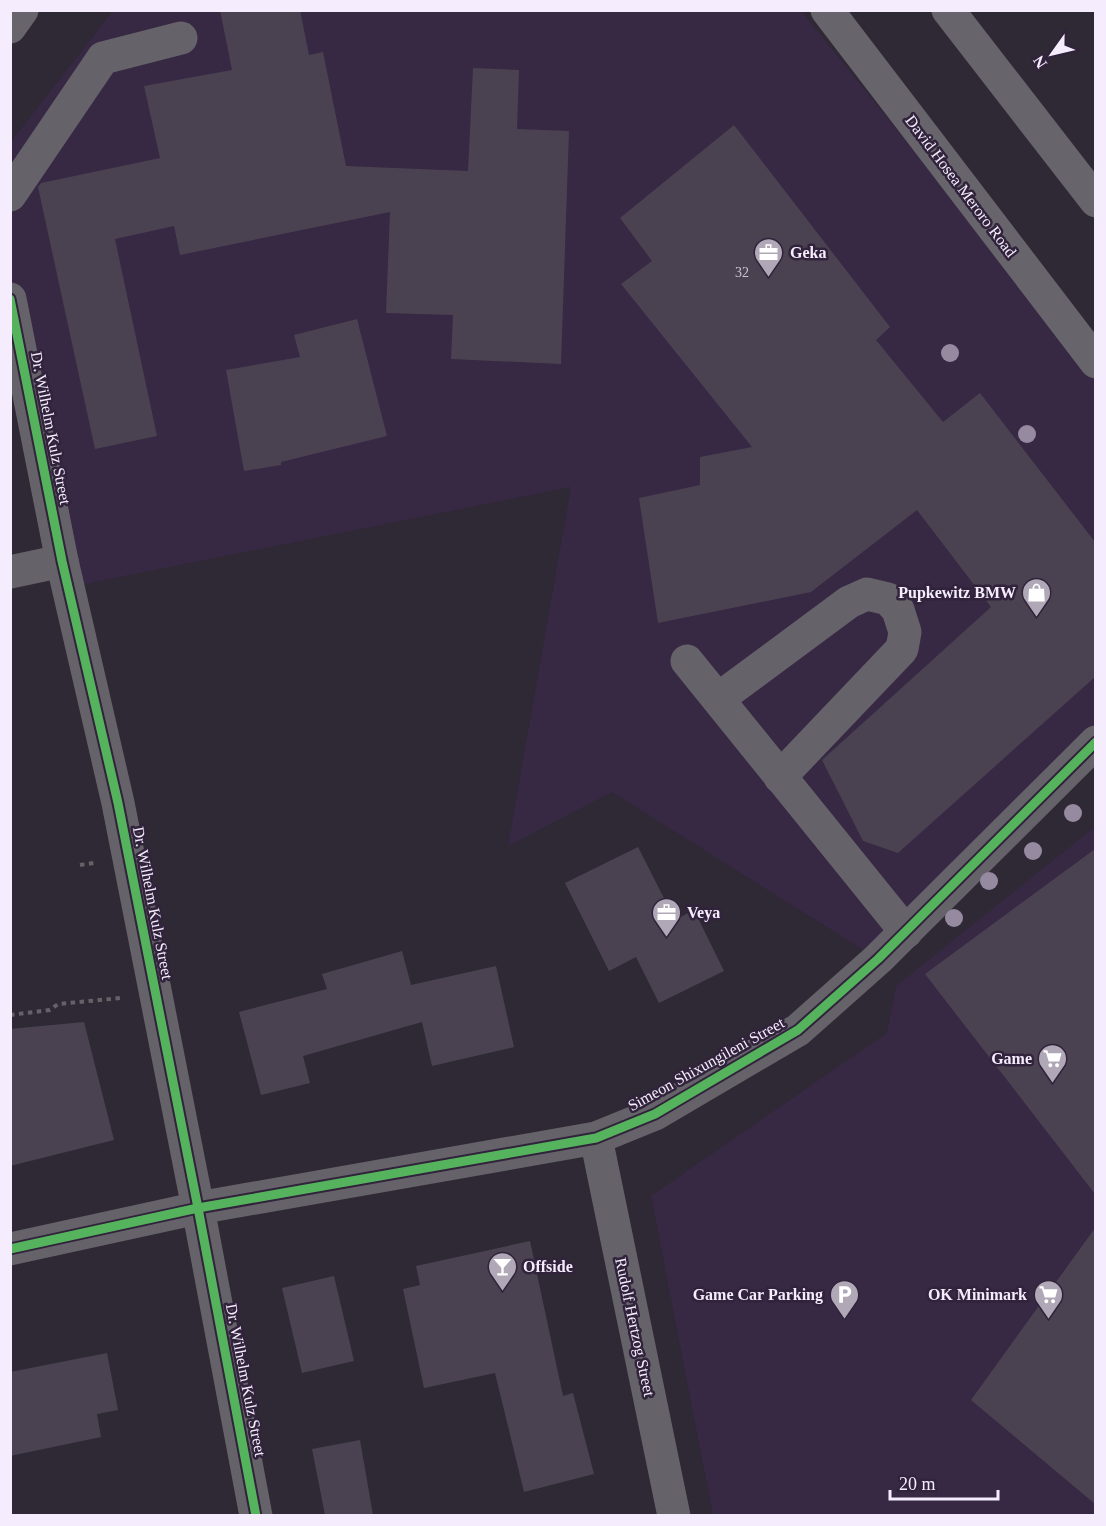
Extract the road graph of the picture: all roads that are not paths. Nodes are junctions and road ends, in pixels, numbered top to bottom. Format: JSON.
{"nodes":[{"id":1,"x":22,"y":10,"type":"edge"},
{"id":2,"x":826,"y":10,"type":"edge"},
{"id":3,"x":948,"y":10,"type":"edge"},
{"id":4,"x":10,"y":27,"type":"edge"},
{"id":5,"x":181,"y":38,"type":"dead end"},
{"id":6,"x":10,"y":195,"type":"edge"},
{"id":7,"x":1095,"y":201,"type":"edge"},
{"id":8,"x":10,"y":298,"type":"edge"},
{"id":9,"x":1095,"y":362,"type":"edge"},
{"id":10,"x":62,"y":561,"type":"junction"},
{"id":11,"x":10,"y":572,"type":"edge"},
{"id":12,"x":687,"y":661,"type":"dead end"},
{"id":13,"x":718,"y":699,"type":"junction"},
{"id":14,"x":1095,"y":742,"type":"edge"},
{"id":15,"x":780,"y":777,"type":"junction"},
{"id":16,"x":906,"y":932,"type":"junction"},
{"id":17,"x":596,"y":1138,"type":"junction"},
{"id":18,"x":198,"y":1208,"type":"junction"},
{"id":19,"x":10,"y":1249,"type":"edge"},
{"id":20,"x":256,"y":1515,"type":"edge"},
{"id":21,"x":674,"y":1515,"type":"edge"}],
"edges":[{"from":1,"to":4,"type":"main road"},
{"from":2,"to":9,"type":"main road","name":"David Hosea Meroro Road"},
{"from":3,"to":7,"type":"main road"},
{"from":5,"to":6,"type":"street"},
{"from":8,"to":10,"type":"street","name":"Dr. Wilhelm Kulz Street"},
{"from":10,"to":11,"type":"street"},
{"from":10,"to":18,"type":"street","name":"Dr. Wilhelm Kulz Street"},
{"from":12,"to":13,"type":"street"},
{"from":13,"to":15,"type":"street"},
{"from":13,"to":15,"type":"street"},
{"from":14,"to":16,"type":"street","name":"Simeon Shixungileni Street"},
{"from":15,"to":16,"type":"street"},
{"from":16,"to":17,"type":"street","name":"Simeon Shixungileni Street"},
{"from":17,"to":18,"type":"street","name":"Simeon Shixungileni Street"},
{"from":17,"to":21,"type":"street","name":"Rudolf Hertzog Street"},
{"from":18,"to":19,"type":"street","name":"Simeon Shixungileni Street"},
{"from":18,"to":20,"type":"street","name":"Dr. Wilhelm Kulz Street"}]}
